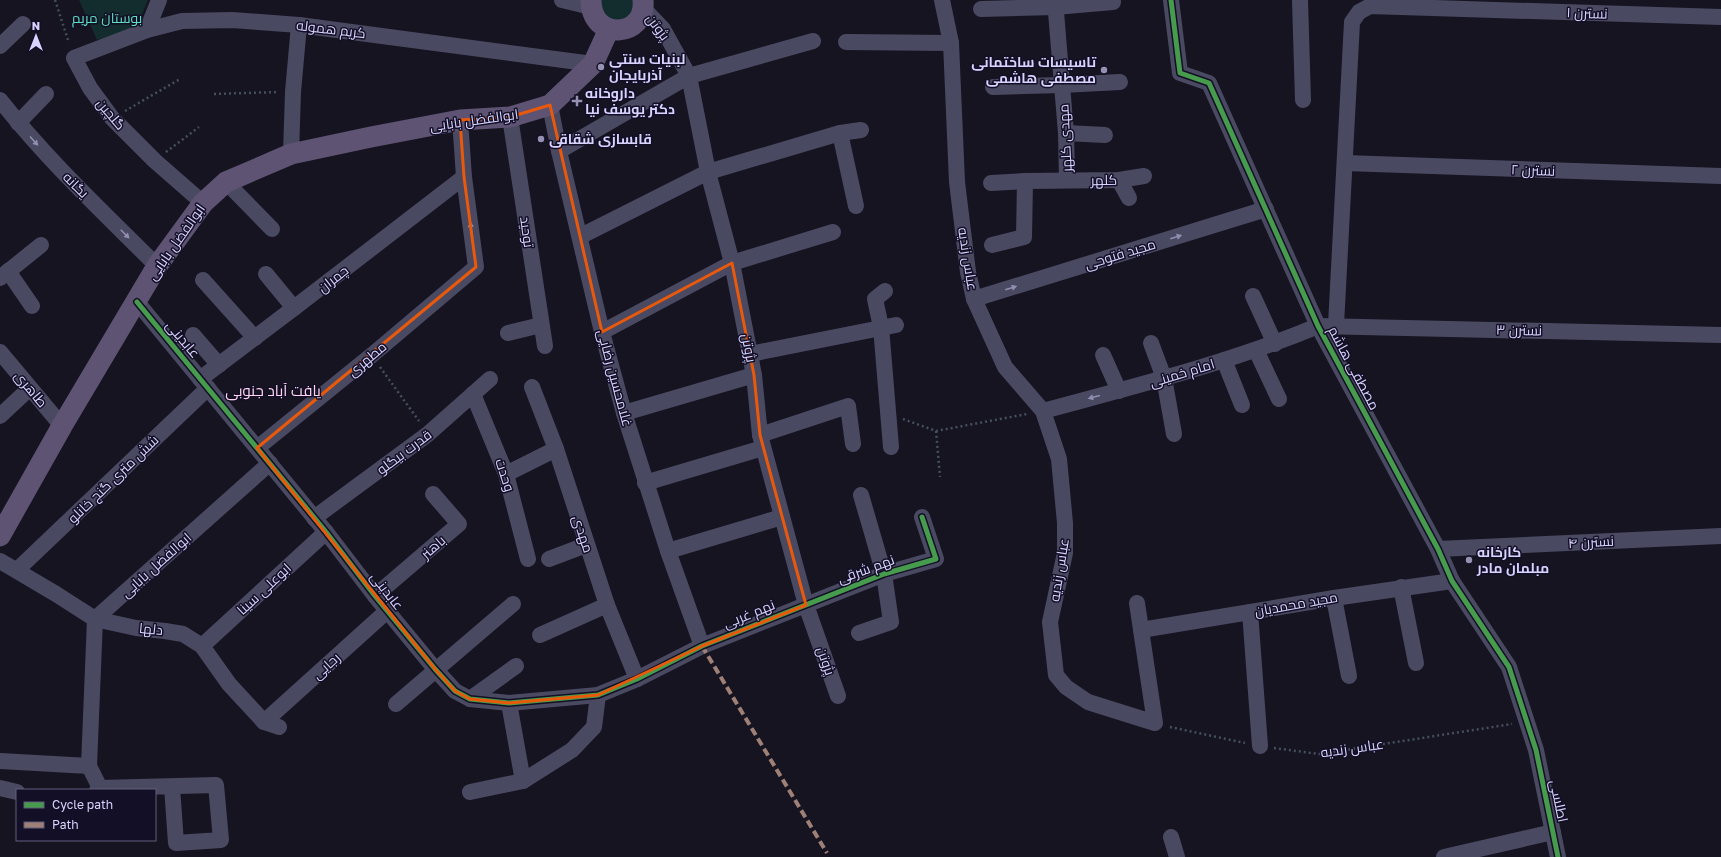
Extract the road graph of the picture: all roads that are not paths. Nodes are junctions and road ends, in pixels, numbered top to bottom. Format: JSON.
{"nodes":[{"id":1,"x":159,"y":0,"type":"edge"},
{"id":2,"x":562,"y":0,"type":"edge"},
{"id":3,"x":942,"y":0,"type":"edge"},
{"id":4,"x":1171,"y":0,"type":"edge"},
{"id":5,"x":1300,"y":0,"type":"edge"},
{"id":6,"x":1112,"y":2,"type":"dead end"},
{"id":7,"x":644,"y":3,"type":"edge"},
{"id":8,"x":1055,"y":3,"type":"edge"},
{"id":9,"x":591,"y":4,"type":"edge"},
{"id":10,"x":981,"y":9,"type":"dead end"},
{"id":11,"x":1721,"y":18,"type":"edge"},
{"id":12,"x":23,"y":24,"type":"dead end"},
{"id":13,"x":299,"y":25,"type":"junction"},
{"id":14,"x":609,"y":29,"type":"junction"},
{"id":15,"x":147,"y":30,"type":"junction"},
{"id":16,"x":813,"y":42,"type":"dead end"},
{"id":17,"x":846,"y":42,"type":"dead end"},
{"id":18,"x":951,"y":43,"type":"junction"},
{"id":19,"x":0,"y":46,"type":"edge"},
{"id":20,"x":74,"y":58,"type":"joint"},
{"id":21,"x":593,"y":64,"type":"junction"},
{"id":22,"x":689,"y":76,"type":"junction"},
{"id":23,"x":1120,"y":82,"type":"dead end"},
{"id":24,"x":1062,"y":85,"type":"junction"},
{"id":25,"x":994,"y":87,"type":"dead end"},
{"id":26,"x":46,"y":94,"type":"dead end"},
{"id":27,"x":0,"y":100,"type":"edge"},
{"id":28,"x":1303,"y":100,"type":"dead end"},
{"id":29,"x":550,"y":105,"type":"junction"},
{"id":30,"x":510,"y":117,"type":"junction"},
{"id":31,"x":460,"y":120,"type":"junction"},
{"id":32,"x":18,"y":123,"type":"junction"},
{"id":33,"x":861,"y":130,"type":"dead end"},
{"id":34,"x":840,"y":133,"type":"junction"},
{"id":35,"x":1066,"y":133,"type":"junction"},
{"id":36,"x":1105,"y":135,"type":"dead end"},
{"id":37,"x":559,"y":151,"type":"junction"},
{"id":38,"x":291,"y":154,"type":"junction"},
{"id":39,"x":1345,"y":163,"type":"junction"},
{"id":40,"x":708,"y":172,"type":"junction"},
{"id":41,"x":1144,"y":176,"type":"dead end"},
{"id":42,"x":1721,"y":176,"type":"edge"},
{"id":43,"x":464,"y":177,"type":"junction"},
{"id":44,"x":1067,"y":180,"type":"junction"},
{"id":45,"x":1119,"y":180,"type":"junction"},
{"id":46,"x":1025,"y":181,"type":"junction"},
{"id":47,"x":226,"y":182,"type":"junction"},
{"id":48,"x":991,"y":184,"type":"dead end"},
{"id":49,"x":1129,"y":198,"type":"dead end"},
{"id":50,"x":203,"y":203,"type":"junction"},
{"id":51,"x":856,"y":206,"type":"dead end"},
{"id":52,"x":1266,"y":210,"type":"junction"},
{"id":53,"x":272,"y":229,"type":"dead end"},
{"id":54,"x":833,"y":232,"type":"dead end"},
{"id":55,"x":580,"y":236,"type":"junction"},
{"id":56,"x":41,"y":245,"type":"dead end"},
{"id":57,"x":992,"y":245,"type":"dead end"},
{"id":58,"x":732,"y":263,"type":"junction"},
{"id":59,"x":157,"y":266,"type":"junction"},
{"id":60,"x":266,"y":274,"type":"dead end"},
{"id":61,"x":4,"y":275,"type":"edge"},
{"id":62,"x":203,"y":280,"type":"dead end"},
{"id":63,"x":885,"y":291,"type":"dead end"},
{"id":64,"x":1253,"y":296,"type":"dead end"},
{"id":65,"x":974,"y":299,"type":"junction"},
{"id":66,"x":137,"y":302,"type":"junction"},
{"id":67,"x":32,"y":306,"type":"dead end"},
{"id":68,"x":294,"y":308,"type":"junction"},
{"id":69,"x":541,"y":325,"type":"junction"},
{"id":70,"x":1336,"y":325,"type":"junction"},
{"id":71,"x":888,"y":326,"type":"junction"},
{"id":72,"x":1318,"y":326,"type":"junction"},
{"id":73,"x":602,"y":332,"type":"junction"},
{"id":74,"x":508,"y":333,"type":"dead end"},
{"id":75,"x":193,"y":335,"type":"dead end"},
{"id":76,"x":1721,"y":335,"type":"edge"},
{"id":77,"x":255,"y":338,"type":"junction"},
{"id":78,"x":1151,"y":343,"type":"dead end"},
{"id":79,"x":1275,"y":344,"type":"junction"},
{"id":80,"x":545,"y":346,"type":"dead end"},
{"id":81,"x":1256,"y":350,"type":"junction"},
{"id":82,"x":750,"y":354,"type":"junction"},
{"id":83,"x":1103,"y":355,"type":"dead end"},
{"id":84,"x":1,"y":356,"type":"edge"},
{"id":85,"x":1224,"y":360,"type":"junction"},
{"id":86,"x":219,"y":364,"type":"junction"},
{"id":87,"x":754,"y":375,"type":"junction"},
{"id":88,"x":1164,"y":378,"type":"junction"},
{"id":89,"x":490,"y":379,"type":"dead end"},
{"id":90,"x":204,"y":384,"type":"junction"},
{"id":91,"x":532,"y":387,"type":"dead end"},
{"id":92,"x":30,"y":388,"type":"junction"},
{"id":93,"x":1119,"y":391,"type":"junction"},
{"id":94,"x":473,"y":394,"type":"junction"},
{"id":95,"x":1279,"y":399,"type":"dead end"},
{"id":96,"x":1242,"y":405,"type":"dead end"},
{"id":97,"x":1043,"y":411,"type":"junction"},
{"id":98,"x":624,"y":413,"type":"junction"},
{"id":99,"x":0,"y":416,"type":"edge"},
{"id":100,"x":62,"y":426,"type":"junction"},
{"id":101,"x":1174,"y":434,"type":"dead end"},
{"id":102,"x":762,"y":442,"type":"junction"},
{"id":103,"x":853,"y":444,"type":"dead end"},
{"id":104,"x":891,"y":447,"type":"dead end"},
{"id":105,"x":257,"y":448,"type":"junction"},
{"id":106,"x":556,"y":449,"type":"junction"},
{"id":107,"x":270,"y":463,"type":"junction"},
{"id":108,"x":506,"y":474,"type":"junction"},
{"id":109,"x":646,"y":483,"type":"junction"},
{"id":110,"x":433,"y":494,"type":"dead end"},
{"id":111,"x":861,"y":495,"type":"dead end"},
{"id":112,"x":314,"y":518,"type":"junction"},
{"id":113,"x":782,"y":518,"type":"junction"},
{"id":114,"x":922,"y":518,"type":"dead end"},
{"id":115,"x":326,"y":532,"type":"junction"},
{"id":116,"x":0,"y":536,"type":"edge"},
{"id":117,"x":1721,"y":536,"type":"edge"},
{"id":118,"x":586,"y":544,"type":"junction"},
{"id":119,"x":1438,"y":549,"type":"junction"},
{"id":120,"x":668,"y":551,"type":"junction"},
{"id":121,"x":528,"y":559,"type":"dead end"},
{"id":122,"x":549,"y":559,"type":"dead end"},
{"id":123,"x":0,"y":561,"type":"edge"},
{"id":124,"x":17,"y":570,"type":"junction"},
{"id":125,"x":884,"y":574,"type":"junction"},
{"id":126,"x":1452,"y":581,"type":"junction"},
{"id":127,"x":1401,"y":587,"type":"junction"},
{"id":128,"x":375,"y":596,"type":"junction"},
{"id":129,"x":1334,"y":598,"type":"junction"},
{"id":130,"x":1137,"y":603,"type":"dead end"},
{"id":131,"x":513,"y":604,"type":"dead end"},
{"id":132,"x":607,"y":605,"type":"junction"},
{"id":133,"x":806,"y":605,"type":"junction"},
{"id":134,"x":387,"y":611,"type":"junction"},
{"id":135,"x":1250,"y":612,"type":"junction"},
{"id":136,"x":95,"y":620,"type":"junction"},
{"id":137,"x":1141,"y":630,"type":"junction"},
{"id":138,"x":859,"y":633,"type":"dead end"},
{"id":139,"x":540,"y":635,"type":"dead end"},
{"id":140,"x":202,"y":646,"type":"junction"},
{"id":141,"x":702,"y":646,"type":"junction"},
{"id":142,"x":1416,"y":663,"type":"dead end"},
{"id":143,"x":516,"y":666,"type":"dead end"},
{"id":144,"x":435,"y":669,"type":"junction"},
{"id":145,"x":1349,"y":676,"type":"dead end"},
{"id":146,"x":637,"y":679,"type":"junction"},
{"id":147,"x":598,"y":695,"type":"junction"},
{"id":148,"x":838,"y":696,"type":"dead end"},
{"id":149,"x":470,"y":699,"type":"junction"},
{"id":150,"x":509,"y":703,"type":"junction"},
{"id":151,"x":396,"y":704,"type":"dead end"},
{"id":152,"x":272,"y":725,"type":"joint"},
{"id":153,"x":1260,"y":746,"type":"road end"},
{"id":154,"x":1536,"y":750,"type":"joint"},
{"id":155,"x":0,"y":761,"type":"edge"},
{"id":156,"x":88,"y":766,"type":"junction"},
{"id":157,"x":523,"y":781,"type":"junction"},
{"id":158,"x":172,"y":787,"type":"junction"},
{"id":159,"x":0,"y":788,"type":"edge"},
{"id":160,"x":99,"y":789,"type":"edge"},
{"id":161,"x":16,"y":792,"type":"edge"},
{"id":162,"x":470,"y":792,"type":"dead end"},
{"id":163,"x":1553,"y":832,"type":"junction"},
{"id":164,"x":1171,"y":838,"type":"dead end"},
{"id":165,"x":1176,"y":857,"type":"edge"},
{"id":166,"x":1444,"y":857,"type":"edge"},
{"id":167,"x":1558,"y":857,"type":"edge"}],
"edges":[{"from":1,"to":15,"type":"street"},
{"from":2,"to":9,"type":"street"},
{"from":3,"to":18,"type":"street","name":"عباس زندیه"},
{"from":4,"to":52,"type":"street","name":"مصطفی هاشم"},
{"from":5,"to":28,"type":"street"},
{"from":6,"to":8,"type":"street"},
{"from":7,"to":14,"type":"main road"},
{"from":7,"to":22,"type":"street","name":"پژوتن"},
{"from":8,"to":10,"type":"street"},
{"from":8,"to":24,"type":"street","name":"مهدی کلهر"},
{"from":9,"to":14,"type":"main road"},
{"from":11,"to":39,"type":"street","name":"نسترن ۱"},
{"from":12,"to":19,"type":"street"},
{"from":13,"to":15,"type":"street","name":"کریم هموله"},
{"from":13,"to":21,"type":"street","name":"کریم هموله"},
{"from":13,"to":38,"type":"street"},
{"from":14,"to":21,"type":"main road","name":"ابوالفضل بابایی"},
{"from":15,"to":20,"type":"street","name":"کریم هموله"},
{"from":16,"to":22,"type":"street"},
{"from":17,"to":18,"type":"street"},
{"from":18,"to":65,"type":"street","name":"عباس زندیه"},
{"from":20,"to":50,"type":"street","name":"گلچین"},
{"from":21,"to":29,"type":"main road","name":"ابوالفضل بابایی"},
{"from":22,"to":37,"type":"street"},
{"from":22,"to":40,"type":"street","name":"پژوتن"},
{"from":23,"to":24,"type":"street"},
{"from":24,"to":25,"type":"street"},
{"from":24,"to":35,"type":"street","name":"مهدی کلهر"},
{"from":26,"to":32,"type":"street"},
{"from":27,"to":32,"type":"street","name":"یگانه"},
{"from":29,"to":30,"type":"main road","name":"ابوالفضل بابایی"},
{"from":29,"to":37,"type":"street","name":"غلامحسین رضایی"},
{"from":30,"to":31,"type":"main road","name":"ابوالفضل بابایی"},
{"from":30,"to":69,"type":"street","name":"توحید"},
{"from":31,"to":38,"type":"main road","name":"ابوالفضل بابایی"},
{"from":31,"to":43,"type":"street"},
{"from":32,"to":59,"type":"street","name":"یگانه","one_way":true},
{"from":33,"to":34,"type":"street"},
{"from":34,"to":40,"type":"street"},
{"from":34,"to":51,"type":"street"},
{"from":35,"to":36,"type":"street"},
{"from":35,"to":44,"type":"street","name":"مهدی کلهر"},
{"from":37,"to":55,"type":"street","name":"غلامحسین رضایی"},
{"from":38,"to":47,"type":"main road","name":"ابوالفضل بابایی"},
{"from":39,"to":42,"type":"street","name":"نسترن ۲"},
{"from":39,"to":70,"type":"street"},
{"from":40,"to":55,"type":"street"},
{"from":40,"to":58,"type":"street","name":"پژوتن"},
{"from":41,"to":45,"type":"street","name":"کلهر"},
{"from":43,"to":68,"type":"street","name":"چمران"},
{"from":105,"to":43,"type":"street","name":"مطهری","one_way":true},
{"from":44,"to":45,"type":"street","name":"کلهر"},
{"from":44,"to":46,"type":"street","name":"کلهر"},
{"from":45,"to":49,"type":"street"},
{"from":46,"to":48,"type":"street","name":"کلهر"},
{"from":46,"to":57,"type":"street"},
{"from":47,"to":50,"type":"main road","name":"ابوالفضل بابایی"},
{"from":47,"to":53,"type":"street"},
{"from":50,"to":59,"type":"main road","name":"ابوالفضل بابایی"},
{"from":65,"to":52,"type":"street","name":"مجید فتوحی","one_way":true},
{"from":52,"to":72,"type":"street","name":"مصطفی هاشم"},
{"from":54,"to":58,"type":"street"},
{"from":55,"to":73,"type":"street","name":"غلامحسین رضایی"},
{"from":56,"to":61,"type":"street"},
{"from":58,"to":73,"type":"street"},
{"from":58,"to":82,"type":"street","name":"پژوتن"},
{"from":59,"to":66,"type":"main road","name":"ابوالفضل بابایی"},
{"from":60,"to":68,"type":"street"},
{"from":61,"to":67,"type":"street"},
{"from":62,"to":77,"type":"street"},
{"from":63,"to":71,"type":"street"},
{"from":64,"to":79,"type":"street"},
{"from":65,"to":97,"type":"street","name":"عباس زندیه"},
{"from":66,"to":90,"type":"street","name":"عابدینی"},
{"from":66,"to":100,"type":"main road","name":"ابوالفضل بابایی"},
{"from":68,"to":77,"type":"street","name":"چمران"},
{"from":69,"to":74,"type":"street"},
{"from":69,"to":80,"type":"street","name":"توحید"},
{"from":70,"to":72,"type":"street","name":"نسترن ۳"},
{"from":70,"to":76,"type":"street","name":"نسترن ۳"},
{"from":71,"to":82,"type":"street"},
{"from":71,"to":104,"type":"street"},
{"from":72,"to":79,"type":"street","name":"امام خمینی"},
{"from":72,"to":119,"type":"street","name":"مصطفی هاشم"},
{"from":73,"to":98,"type":"street","name":"غلامحسین رضایی"},
{"from":75,"to":86,"type":"street"},
{"from":77,"to":86,"type":"street","name":"چمران"},
{"from":78,"to":88,"type":"street"},
{"from":79,"to":81,"type":"street","name":"امام خمینی"},
{"from":81,"to":85,"type":"street","name":"امام خمینی"},
{"from":81,"to":95,"type":"street"},
{"from":82,"to":87,"type":"street","name":"پژوتن"},
{"from":83,"to":93,"type":"street"},
{"from":84,"to":92,"type":"street","name":"طاهری"},
{"from":85,"to":88,"type":"street","name":"امام خمینی"},
{"from":85,"to":96,"type":"street"},
{"from":86,"to":90,"type":"street","name":"چمران"},
{"from":87,"to":98,"type":"street"},
{"from":87,"to":102,"type":"street","name":"پژوتن"},
{"from":88,"to":93,"type":"street","name":"امام خمینی"},
{"from":88,"to":101,"type":"street"},
{"from":89,"to":94,"type":"street","name":"قدرت بیگلو"},
{"from":90,"to":105,"type":"street","name":"عابدینی"},
{"from":90,"to":124,"type":"street","name":"شش متری گنج خانلو"},
{"from":91,"to":106,"type":"street","name":"مهدی"},
{"from":92,"to":99,"type":"street"},
{"from":92,"to":100,"type":"street","name":"طاهری"},
{"from":93,"to":97,"type":"street","name":"امام خمینی","one_way":true},
{"from":94,"to":108,"type":"street","name":"وحدت"},
{"from":94,"to":112,"type":"street","name":"قدرت بیگلو"},
{"from":97,"to":137,"type":"street","name":"عباس زندیه"},
{"from":98,"to":109,"type":"street","name":"غلامحسین رضایی"},
{"from":100,"to":116,"type":"main road","name":"ابوالفضل بابایی"},
{"from":102,"to":103,"type":"street"},
{"from":102,"to":109,"type":"street"},
{"from":102,"to":113,"type":"street","name":"پژوتن"},
{"from":105,"to":107,"type":"street","name":"عابدینی"},
{"from":106,"to":108,"type":"street"},
{"from":106,"to":118,"type":"street","name":"مهدی"},
{"from":107,"to":112,"type":"street","name":"عابدینی"},
{"from":107,"to":136,"type":"street","name":"ابوالفضل بابایی"},
{"from":108,"to":121,"type":"street","name":"وحدت"},
{"from":109,"to":120,"type":"street","name":"غلامحسین رضایی"},
{"from":110,"to":128,"type":"street","name":"باهنر"},
{"from":111,"to":125,"type":"street"},
{"from":112,"to":115,"type":"street","name":"عابدینی"},
{"from":113,"to":120,"type":"street"},
{"from":113,"to":133,"type":"street","name":"پژوتن"},
{"from":114,"to":125,"type":"street","name":"نهم شرقی"},
{"from":115,"to":128,"type":"street","name":"عابدینی"},
{"from":115,"to":140,"type":"street","name":"ابوعلی سینا"},
{"from":117,"to":119,"type":"street","name":"نسترن ۴"},
{"from":118,"to":122,"type":"street"},
{"from":118,"to":132,"type":"street","name":"مهدی"},
{"from":119,"to":126,"type":"street","name":"مصطفی هاشم"},
{"from":120,"to":141,"type":"street","name":"غلامحسین رضایی"},
{"from":123,"to":124,"type":"street","name":"دلها"},
{"from":124,"to":136,"type":"street","name":"دلها"},
{"from":125,"to":133,"type":"street","name":"نهم شرقی"},
{"from":125,"to":138,"type":"street"},
{"from":126,"to":127,"type":"street","name":"مجید محمدیان"},
{"from":126,"to":154,"type":"street","name":"مصطفی هاشم"},
{"from":127,"to":129,"type":"street","name":"مجید محمدیان"},
{"from":127,"to":142,"type":"street"},
{"from":128,"to":134,"type":"street","name":"عابدینی"},
{"from":129,"to":135,"type":"street","name":"مجید محمدیان"},
{"from":129,"to":145,"type":"street"},
{"from":130,"to":137,"type":"street"},
{"from":131,"to":144,"type":"street"},
{"from":132,"to":139,"type":"street"},
{"from":132,"to":146,"type":"street","name":"مهدی"},
{"from":133,"to":141,"type":"street","name":"نهم غربی"},
{"from":133,"to":148,"type":"street","name":"پژوتن"},
{"from":134,"to":144,"type":"street","name":"عابدینی"},
{"from":134,"to":152,"type":"street","name":"رجایی"},
{"from":135,"to":137,"type":"street","name":"مجید محمدیان"},
{"from":135,"to":153,"type":"street"},
{"from":136,"to":140,"type":"street","name":"دلها"},
{"from":136,"to":156,"type":"street"},
{"from":140,"to":152,"type":"street","name":"دلها"},
{"from":141,"to":146,"type":"street","name":"عابدینی"},
{"from":143,"to":149,"type":"street"},
{"from":144,"to":149,"type":"street","name":"عابدینی"},
{"from":144,"to":151,"type":"street"},
{"from":146,"to":147,"type":"street","name":"عابدینی"},
{"from":147,"to":150,"type":"street","name":"عابدینی"},
{"from":147,"to":157,"type":"street"},
{"from":149,"to":150,"type":"street","name":"عابدینی"},
{"from":150,"to":157,"type":"street"},
{"from":154,"to":163,"type":"street","name":"اطلسی"},
{"from":155,"to":156,"type":"street"},
{"from":156,"to":160,"type":"street"},
{"from":157,"to":162,"type":"street"},
{"from":158,"to":158,"type":"street"},
{"from":158,"to":160,"type":"street"},
{"from":159,"to":161,"type":"street"},
{"from":163,"to":166,"type":"street"},
{"from":163,"to":167,"type":"street","name":"اطلسی"},
{"from":164,"to":165,"type":"street"}]}
